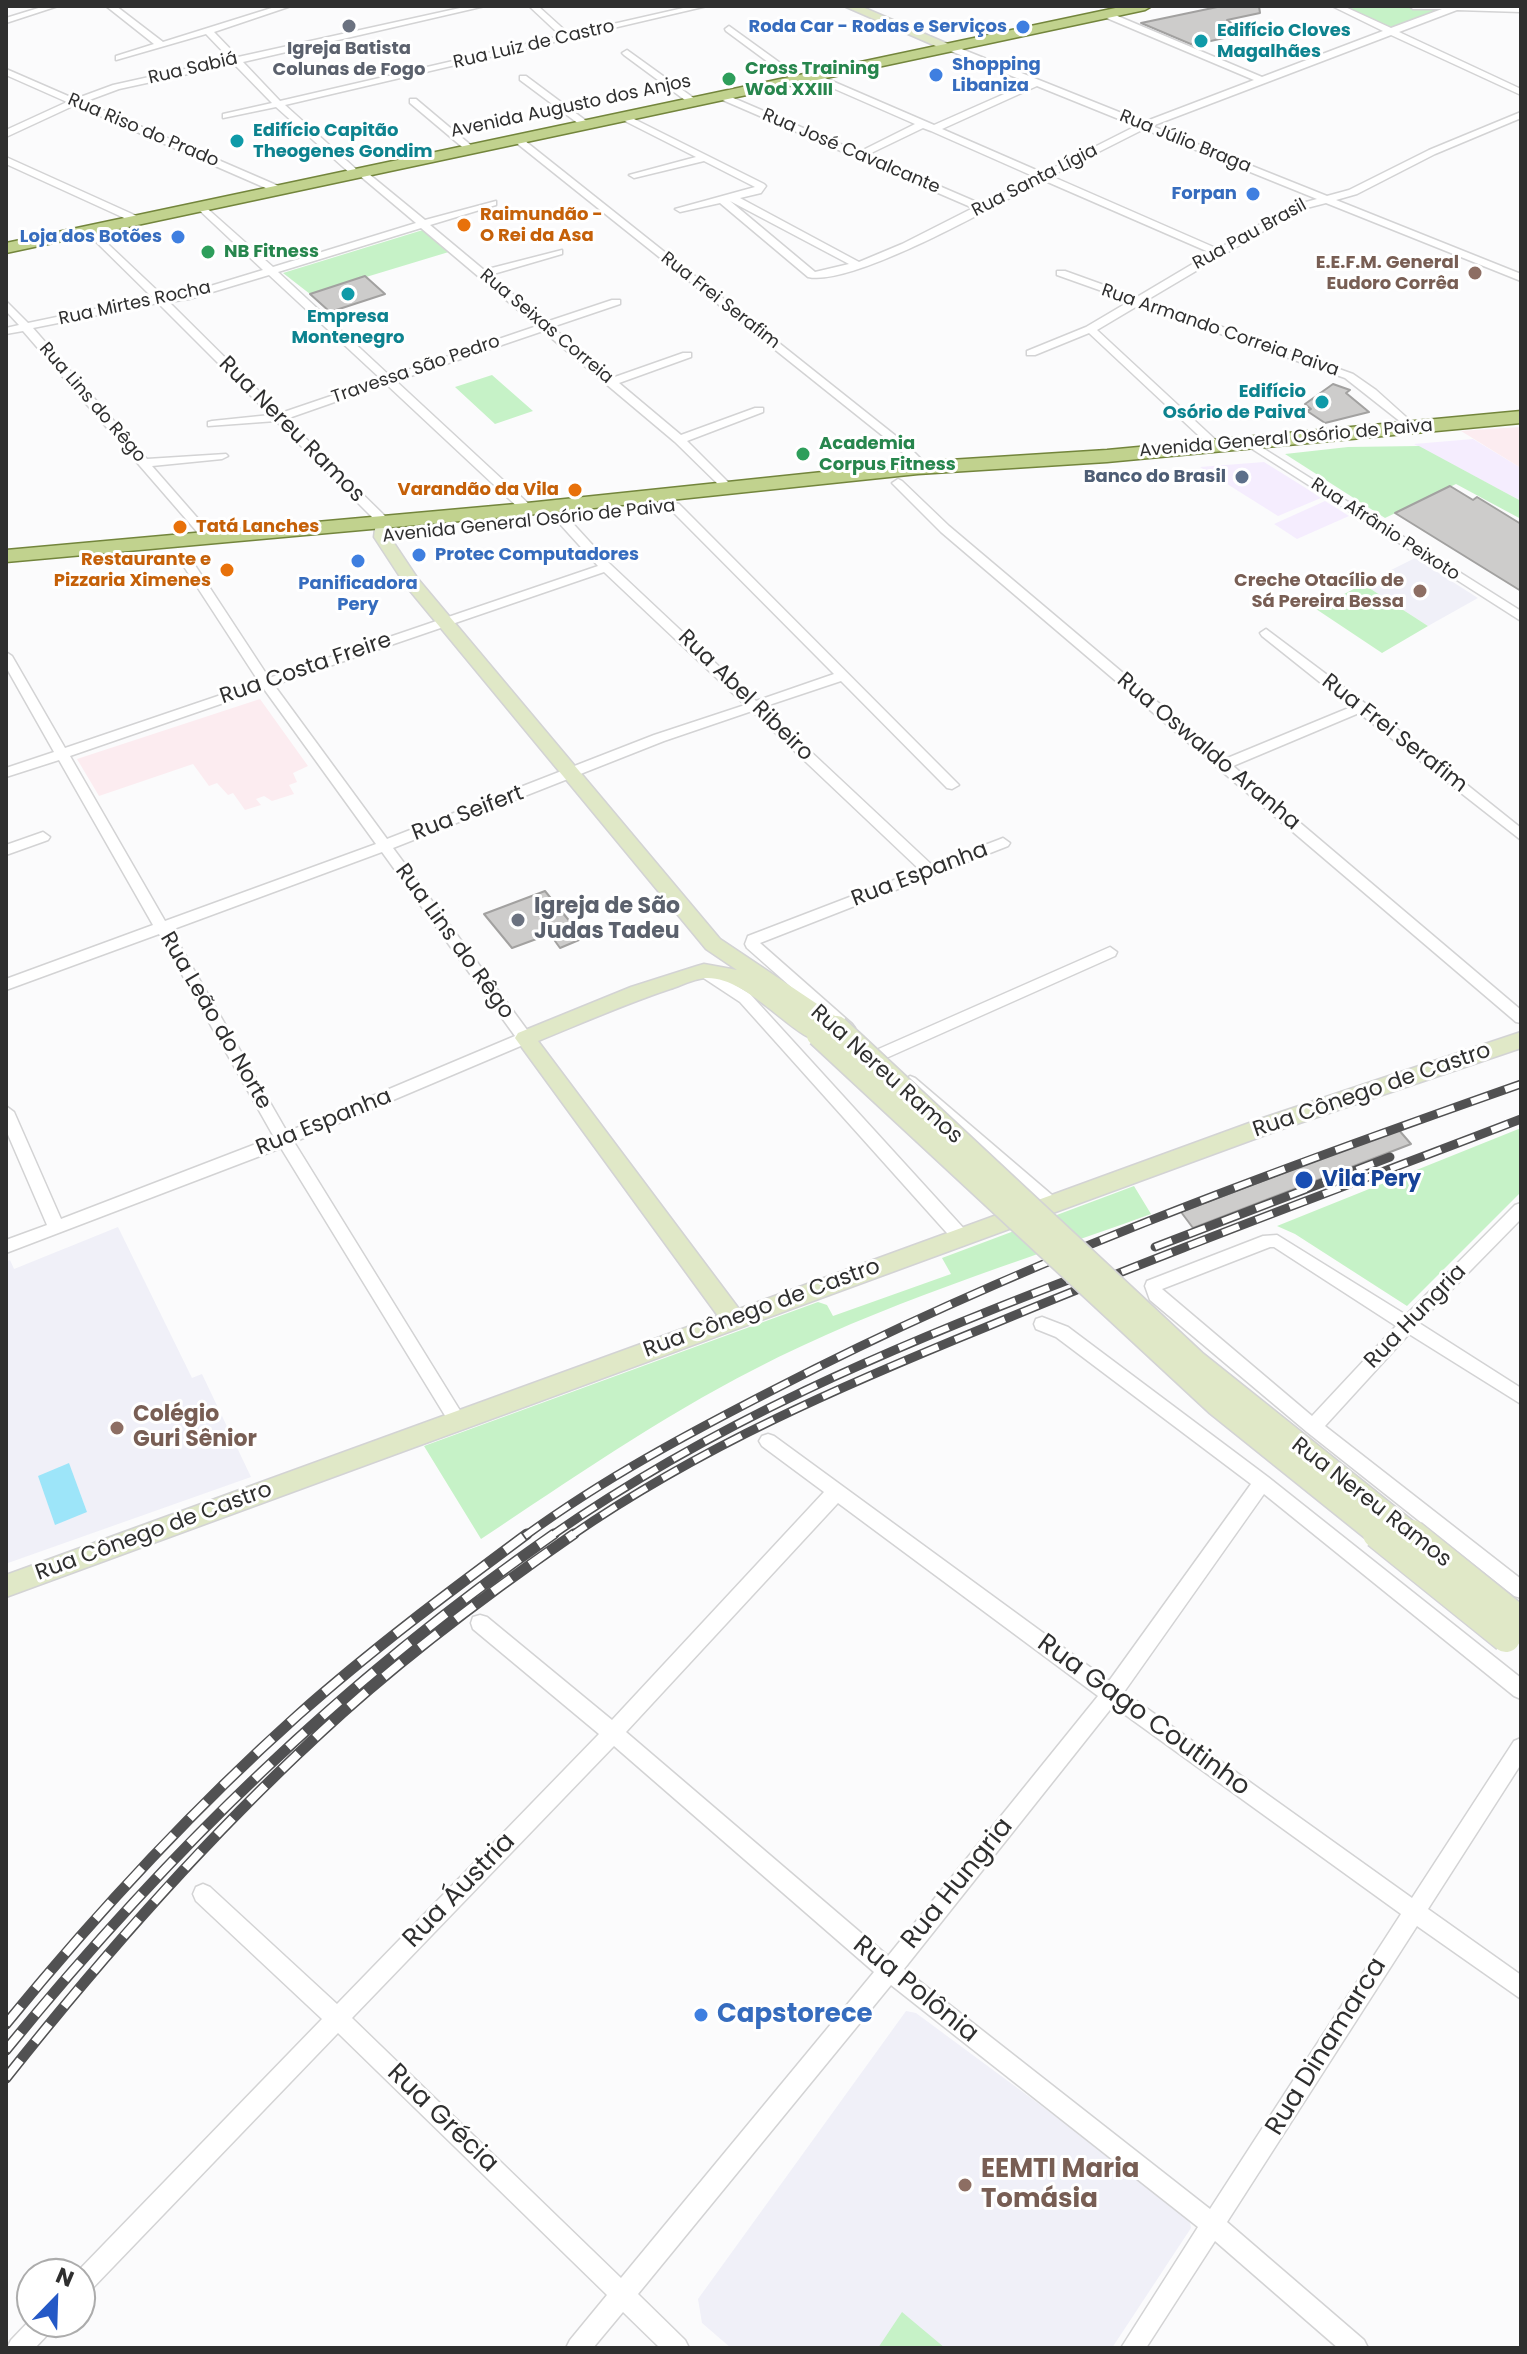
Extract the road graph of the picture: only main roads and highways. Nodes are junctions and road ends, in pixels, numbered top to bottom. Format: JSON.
{"nodes":[{"id":1,"x":1145,"y":6,"type":"edge"},
{"id":2,"x":6,"y":248,"type":"edge"},
{"id":3,"x":1521,"y":417,"type":"edge"},
{"id":4,"x":1050,"y":458,"type":"junction"},
{"id":5,"x":383,"y":530,"type":"junction"},
{"id":6,"x":6,"y":556,"type":"edge"},
{"id":7,"x":6,"y":573,"type":"edge"}],
"edges":[{"from":1,"to":2,"type":"main road","name":"Avenida Augusto dos Anjos"},
{"from":3,"to":4,"type":"main road","name":"Avenida General Osório de Paiva"},
{"from":4,"to":5,"type":"main road","name":"Avenida General Osório de Paiva"},
{"from":4,"to":5,"type":"main road","name":"Avenida General Osório de Paiva"},
{"from":5,"to":6,"type":"main road","name":"Avenida General Osório de Paiva"},
{"from":5,"to":7,"type":"main road","name":"Avenida General Osório de Paiva"}]}
